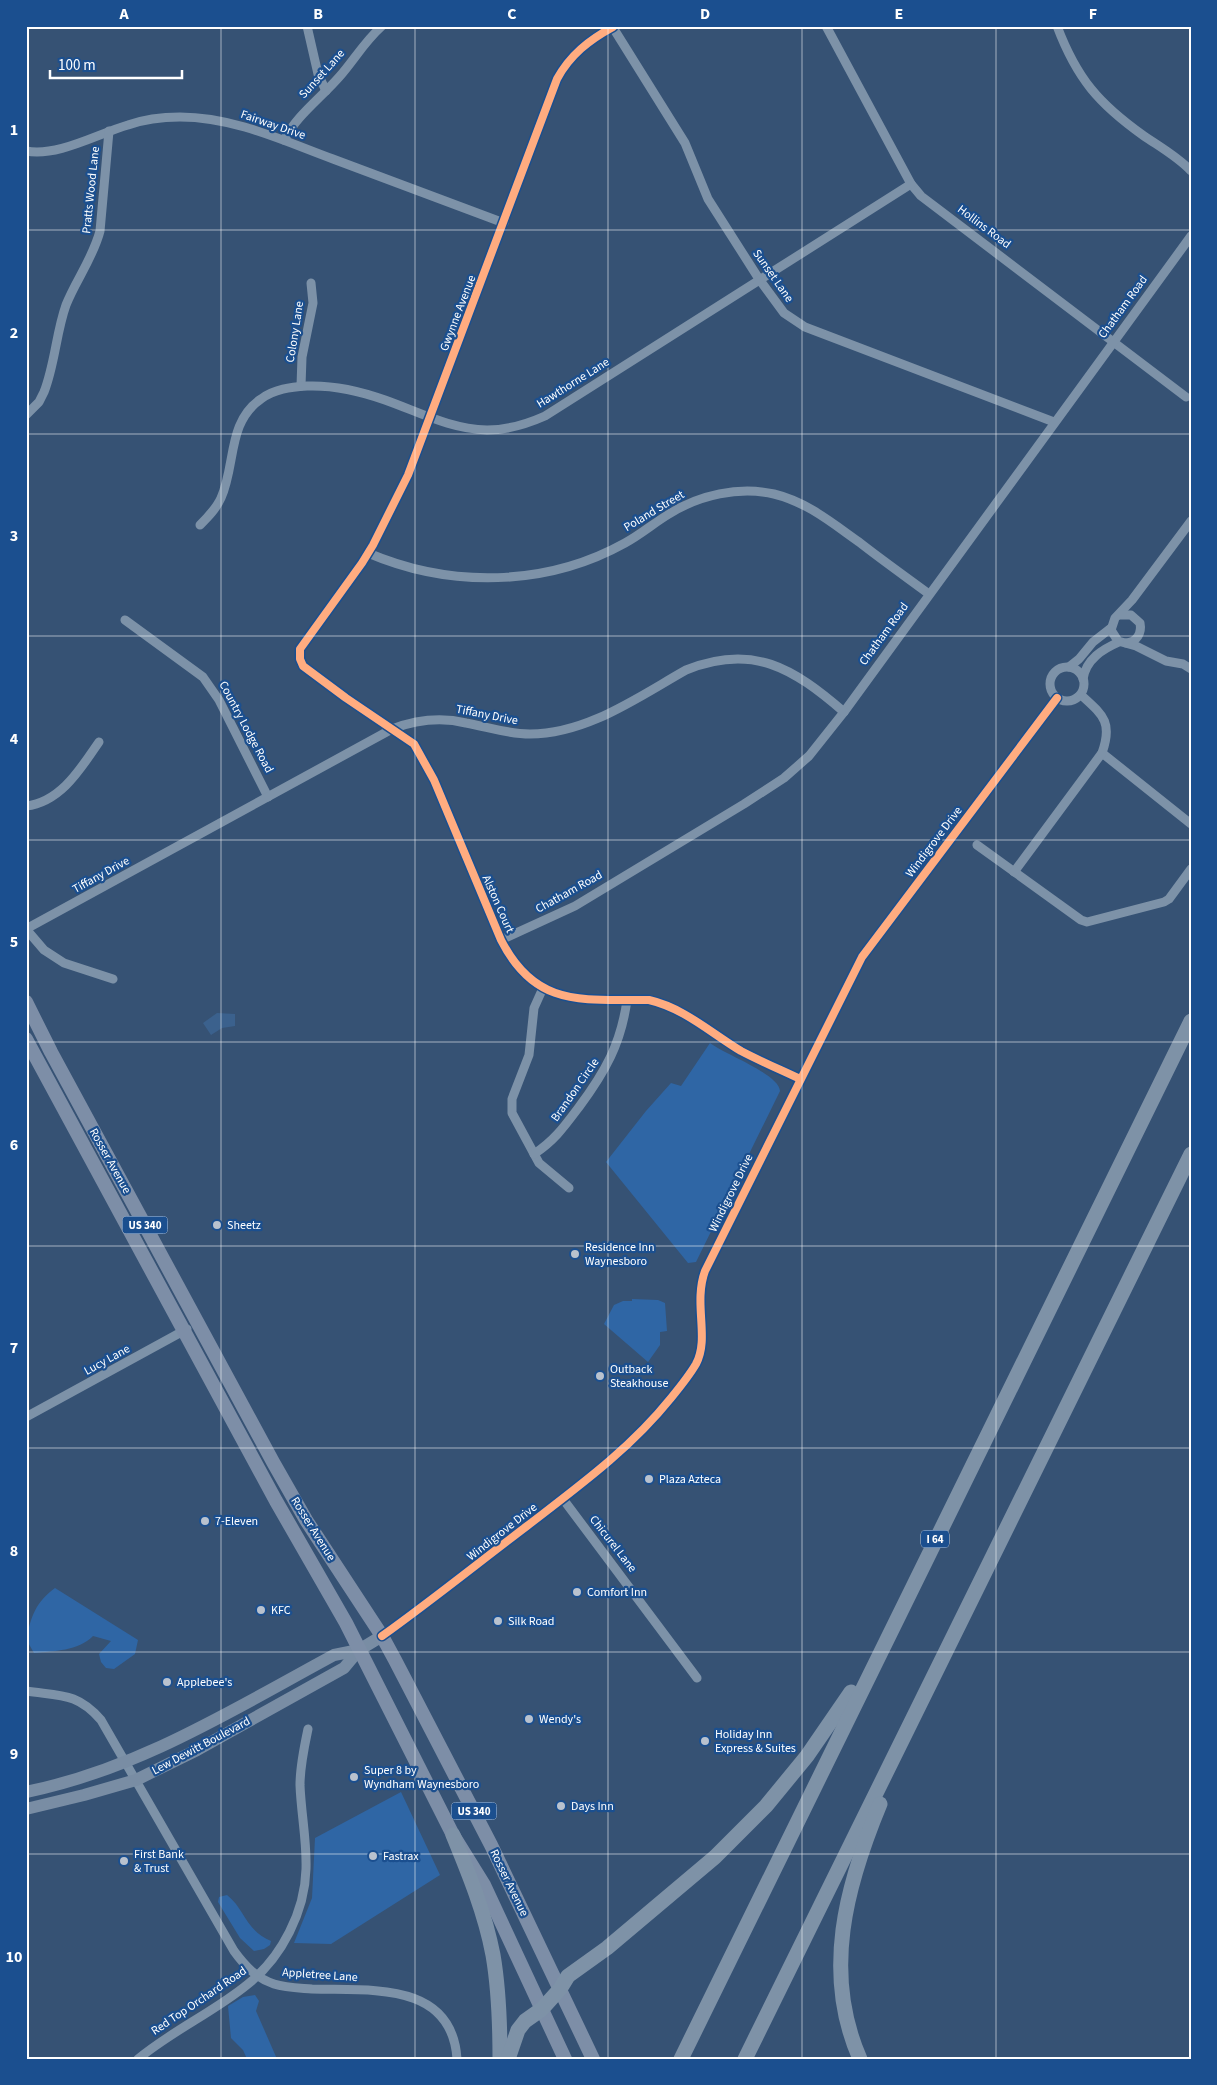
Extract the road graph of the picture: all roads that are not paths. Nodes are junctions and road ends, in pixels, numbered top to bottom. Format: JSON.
{"nodes":[{"id":1,"x":307,"y":26,"type":"edge"},
{"id":2,"x":382,"y":26,"type":"edge"},
{"id":3,"x":826,"y":26,"type":"edge"},
{"id":4,"x":1057,"y":26,"type":"edge"},
{"id":5,"x":612,"y":27,"type":"edge"},
{"id":6,"x":326,"y":92,"type":"junction"},
{"id":7,"x":109,"y":131,"type":"junction"},
{"id":8,"x":284,"y":140,"type":"junction"},
{"id":9,"x":26,"y":151,"type":"edge"},
{"id":10,"x":1191,"y":171,"type":"edge"},
{"id":11,"x":911,"y":184,"type":"junction"},
{"id":12,"x":504,"y":223,"type":"junction"},
{"id":13,"x":1191,"y":236,"type":"edge"},
{"id":14,"x":759,"y":280,"type":"junction"},
{"id":15,"x":311,"y":283,"type":"dead end"},
{"id":16,"x":1114,"y":342,"type":"junction"},
{"id":17,"x":301,"y":386,"type":"junction"},
{"id":18,"x":1186,"y":397,"type":"dead end"},
{"id":19,"x":26,"y":415,"type":"edge"},
{"id":20,"x":430,"y":419,"type":"junction"},
{"id":21,"x":1054,"y":422,"type":"junction"},
{"id":22,"x":1191,"y":521,"type":"edge"},
{"id":23,"x":200,"y":525,"type":"dead end"},
{"id":24,"x":368,"y":553,"type":"junction"},
{"id":25,"x":929,"y":594,"type":"junction"},
{"id":26,"x":1132,"y":600,"type":"junction"},
{"id":27,"x":326,"y":614,"type":"joint"},
{"id":28,"x":1119,"y":616,"type":"junction"},
{"id":29,"x":1135,"y":617,"type":"junction"},
{"id":30,"x":125,"y":620,"type":"dead end"},
{"id":31,"x":1111,"y":628,"type":"junction"},
{"id":32,"x":1139,"y":635,"type":"junction"},
{"id":33,"x":1123,"y":642,"type":"junction"},
{"id":34,"x":1143,"y":649,"type":"junction"},
{"id":35,"x":1069,"y":667,"type":"junction"},
{"id":36,"x":1191,"y":669,"type":"edge"},
{"id":37,"x":1084,"y":679,"type":"junction"},
{"id":38,"x":1080,"y":695,"type":"junction"},
{"id":39,"x":1057,"y":698,"type":"junction"},
{"id":40,"x":844,"y":712,"type":"junction"},
{"id":41,"x":392,"y":729,"type":"junction"},
{"id":42,"x":100,"y":742,"type":"dead end"},
{"id":43,"x":1102,"y":753,"type":"junction"},
{"id":44,"x":268,"y":796,"type":"junction"},
{"id":45,"x":26,"y":806,"type":"edge"},
{"id":46,"x":1191,"y":824,"type":"edge"},
{"id":47,"x":977,"y":845,"type":"dead end"},
{"id":48,"x":1191,"y":869,"type":"edge"},
{"id":49,"x":1014,"y":872,"type":"junction"},
{"id":50,"x":26,"y":930,"type":"edge"},
{"id":51,"x":502,"y":940,"type":"junction"},
{"id":52,"x":113,"y":978,"type":"dead end"},
{"id":53,"x":543,"y":988,"type":"junction"},
{"id":54,"x":627,"y":1000,"type":"junction"},
{"id":55,"x":26,"y":1002,"type":"edge"},
{"id":56,"x":1191,"y":1020,"type":"edge"},
{"id":57,"x":26,"y":1039,"type":"edge"},
{"id":58,"x":800,"y":1079,"type":"junction"},
{"id":59,"x":534,"y":1154,"type":"junction"},
{"id":60,"x":1191,"y":1154,"type":"edge"},
{"id":61,"x":569,"y":1188,"type":"dead end"},
{"id":62,"x":198,"y":1322,"type":"junction"},
{"id":63,"x":184,"y":1331,"type":"junction"},
{"id":64,"x":26,"y":1417,"type":"edge"},
{"id":65,"x":563,"y":1499,"type":"junction"},
{"id":66,"x":896,"y":1619,"type":"junction"},
{"id":67,"x":382,"y":1636,"type":"junction"},
{"id":68,"x":359,"y":1650,"type":"junction"},
{"id":69,"x":933,"y":1677,"type":"junction"},
{"id":70,"x":697,"y":1678,"type":"dead end"},
{"id":71,"x":26,"y":1691,"type":"edge"},
{"id":72,"x":308,"y":1729,"type":"dead end"},
{"id":73,"x":125,"y":1764,"type":"junction"},
{"id":74,"x":136,"y":1780,"type":"junction"},
{"id":75,"x":26,"y":1792,"type":"edge"},
{"id":76,"x":26,"y":1809,"type":"edge"},
{"id":77,"x":453,"y":1834,"type":"junction"},
{"id":78,"x":258,"y":1976,"type":"junction"},
{"id":79,"x":560,"y":1989,"type":"junction"},
{"id":80,"x":542,"y":2009,"type":"junction"},
{"id":81,"x":138,"y":2059,"type":"edge"},
{"id":82,"x":457,"y":2059,"type":"edge"},
{"id":83,"x":500,"y":2059,"type":"edge"},
{"id":84,"x":508,"y":2059,"type":"edge"},
{"id":85,"x":565,"y":2059,"type":"edge"},
{"id":86,"x":593,"y":2059,"type":"edge"},
{"id":87,"x":681,"y":2059,"type":"edge"},
{"id":88,"x":745,"y":2059,"type":"edge"},
{"id":89,"x":860,"y":2059,"type":"edge"}],
"edges":[{"from":1,"to":6,"type":"street"},
{"from":2,"to":6,"type":"street","name":"Sunset Lane"},
{"from":3,"to":11,"type":"street","name":"Hollins Road"},
{"from":4,"to":10,"type":"street"},
{"from":5,"to":12,"type":"street","name":"Gwynne Avenue"},
{"from":5,"to":14,"type":"street","name":"Sunset Lane"},
{"from":6,"to":8,"type":"street","name":"Sunset Lane"},
{"from":7,"to":8,"type":"street","name":"Fairway Drive"},
{"from":7,"to":9,"type":"street","name":"Fairway Drive"},
{"from":7,"to":19,"type":"street","name":"Pratts Wood Lane"},
{"from":8,"to":12,"type":"street","name":"Fairway Drive"},
{"from":11,"to":14,"type":"street","name":"Hawthorne Lane"},
{"from":11,"to":16,"type":"street","name":"Hollins Road"},
{"from":12,"to":20,"type":"street","name":"Gwynne Avenue"},
{"from":13,"to":16,"type":"street","name":"Chatham Road"},
{"from":14,"to":20,"type":"street","name":"Hawthorne Lane"},
{"from":14,"to":21,"type":"street","name":"Sunset Lane"},
{"from":15,"to":17,"type":"street","name":"Colony Lane"},
{"from":16,"to":18,"type":"street","name":"Hollins Road"},
{"from":16,"to":21,"type":"street","name":"Chatham Road"},
{"from":17,"to":20,"type":"street","name":"Hawthorne Lane"},
{"from":17,"to":23,"type":"street","name":"Hawthorne Lane"},
{"from":20,"to":24,"type":"street","name":"Gwynne Avenue"},
{"from":21,"to":25,"type":"street","name":"Chatham Road"},
{"from":22,"to":26,"type":"street"},
{"from":24,"to":25,"type":"street","name":"Poland Street"},
{"from":24,"to":27,"type":"street","name":"Gwynne Avenue"},
{"from":25,"to":40,"type":"street","name":"Chatham Road"},
{"from":26,"to":28,"type":"street"},
{"from":26,"to":29,"type":"street"},
{"from":27,"to":41,"type":"street","name":"Alston Court"},
{"from":28,"to":29,"type":"street"},
{"from":28,"to":31,"type":"street"},
{"from":29,"to":32,"type":"street"},
{"from":30,"to":44,"type":"street","name":"Country Lodge Road"},
{"from":31,"to":33,"type":"street"},
{"from":31,"to":35,"type":"street"},
{"from":32,"to":33,"type":"street"},
{"from":32,"to":34,"type":"street"},
{"from":33,"to":34,"type":"street"},
{"from":33,"to":37,"type":"street"},
{"from":34,"to":36,"type":"street"},
{"from":35,"to":37,"type":"street"},
{"from":35,"to":39,"type":"street"},
{"from":37,"to":38,"type":"street"},
{"from":38,"to":39,"type":"street"},
{"from":38,"to":43,"type":"street"},
{"from":39,"to":58,"type":"street","name":"Windigrove Drive"},
{"from":40,"to":41,"type":"street","name":"Tiffany Drive"},
{"from":40,"to":51,"type":"street","name":"Chatham Road"},
{"from":41,"to":44,"type":"street","name":"Tiffany Drive"},
{"from":41,"to":51,"type":"street","name":"Alston Court"},
{"from":42,"to":45,"type":"street"},
{"from":43,"to":46,"type":"street"},
{"from":43,"to":49,"type":"street"},
{"from":44,"to":50,"type":"street","name":"Tiffany Drive"},
{"from":47,"to":49,"type":"street"},
{"from":48,"to":49,"type":"street"},
{"from":50,"to":52,"type":"street"},
{"from":51,"to":53,"type":"street","name":"Alston Court"},
{"from":53,"to":54,"type":"street","name":"Alston Court"},
{"from":53,"to":59,"type":"street"},
{"from":54,"to":58,"type":"street","name":"Alston Court"},
{"from":54,"to":59,"type":"street","name":"Brandon Circle"},
{"from":55,"to":62,"type":"main road","name":"Rosser Avenue","number":"US 340"},
{"from":56,"to":66,"type":"highway","number":"I 64"},
{"from":57,"to":63,"type":"main road","name":"Rosser Avenue","number":"US 340"},
{"from":58,"to":65,"type":"street","name":"Windigrove Drive"},
{"from":59,"to":61,"type":"street"},
{"from":60,"to":69,"type":"highway"},
{"from":62,"to":63,"type":"street","name":"Lucy Lane"},
{"from":62,"to":67,"type":"main road","name":"Rosser Avenue","number":"US 340"},
{"from":63,"to":64,"type":"street","name":"Lucy Lane"},
{"from":63,"to":68,"type":"main road","name":"Rosser Avenue","number":"US 340"},
{"from":65,"to":67,"type":"street","name":"Windigrove Drive"},
{"from":65,"to":70,"type":"street","name":"Chicurel Lane"},
{"from":66,"to":79,"type":"highway"},
{"from":66,"to":87,"type":"highway","number":"I 64"},
{"from":67,"to":68,"type":"main road","name":"Lew Dewitt Boulevard"},
{"from":67,"to":79,"type":"main road","name":"Rosser Avenue","number":"US 340"},
{"from":68,"to":73,"type":"main road","name":"Lew Dewitt Boulevard"},
{"from":68,"to":74,"type":"main road","name":"Lew Dewitt Boulevard"},
{"from":68,"to":77,"type":"main road","name":"Rosser Avenue","number":"US 340"},
{"from":69,"to":88,"type":"highway"},
{"from":69,"to":89,"type":"highway"},
{"from":71,"to":73,"type":"street"},
{"from":72,"to":78,"type":"street","name":"Red Top Orchard Road"},
{"from":73,"to":74,"type":"street"},
{"from":73,"to":75,"type":"main road","name":"Lew Dewitt Boulevard"},
{"from":74,"to":76,"type":"main road","name":"Lew Dewitt Boulevard"},
{"from":74,"to":78,"type":"street","name":"Appletree Lane"},
{"from":77,"to":80,"type":"main road","name":"Rosser Avenue","number":"US 340"},
{"from":77,"to":83,"type":"highway"},
{"from":78,"to":81,"type":"street","name":"Red Top Orchard Road"},
{"from":78,"to":82,"type":"street","name":"Appletree Lane"},
{"from":79,"to":80,"type":"highway"},
{"from":79,"to":86,"type":"main road","name":"Rosser Avenue","number":"US 340"},
{"from":80,"to":84,"type":"highway"},
{"from":80,"to":85,"type":"main road","name":"Rosser Avenue","number":"US 340"}]}
